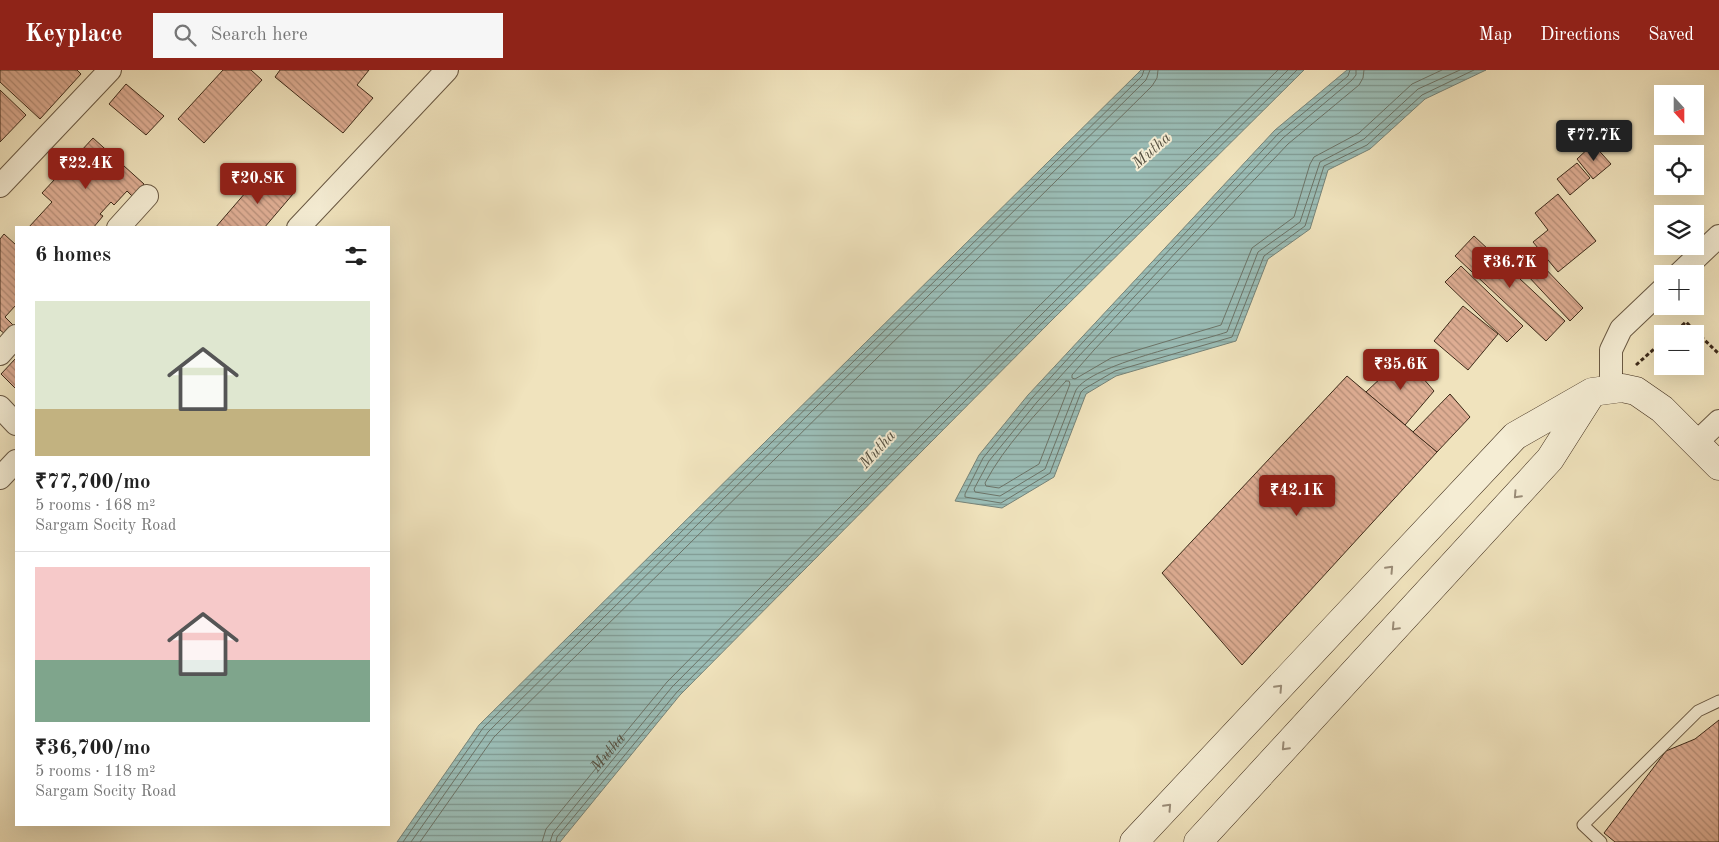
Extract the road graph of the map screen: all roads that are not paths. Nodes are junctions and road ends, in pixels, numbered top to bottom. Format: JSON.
{"nodes":[{"id":1,"x":110,"y":70,"type":"edge"},
{"id":2,"x":447,"y":70,"type":"edge"},
{"id":3,"x":0,"y":186,"type":"edge"},
{"id":4,"x":147,"y":196,"type":"dead end"},
{"id":5,"x":120,"y":226,"type":"edge"},
{"id":6,"x":300,"y":226,"type":"edge"},
{"id":7,"x":1719,"y":236,"type":"edge"},
{"id":8,"x":1688,"y":265,"type":"edge"},
{"id":9,"x":1654,"y":298,"type":"edge"},
{"id":10,"x":15,"y":337,"type":"edge"},
{"id":11,"x":0,"y":354,"type":"edge"},
{"id":12,"x":1602,"y":391,"type":"junction"},
{"id":13,"x":0,"y":407,"type":"edge"},
{"id":14,"x":1719,"y":421,"type":"edge"},
{"id":15,"x":15,"y":423,"type":"edge"},
{"id":16,"x":1696,"y":443,"type":"junction"},
{"id":17,"x":15,"y":462,"type":"edge"},
{"id":18,"x":1719,"y":466,"type":"edge"},
{"id":19,"x":0,"y":478,"type":"edge"},
{"id":20,"x":1719,"y":701,"type":"edge"},
{"id":21,"x":1144,"y":839,"type":"edge"},
{"id":22,"x":1198,"y":842,"type":"edge"},
{"id":23,"x":1601,"y":842,"type":"edge"}],
"edges":[{"from":1,"to":3,"type":"street"},
{"from":2,"to":6,"type":"street"},
{"from":4,"to":5,"type":"street"},
{"from":7,"to":8,"type":"street"},
{"from":9,"to":12,"type":"street"},
{"from":10,"to":11,"type":"street"},
{"from":12,"to":16,"type":"street"},
{"from":21,"to":12,"type":"street","one_way":true},
{"from":12,"to":22,"type":"street","one_way":true},
{"from":13,"to":15,"type":"street"},
{"from":14,"to":16,"type":"street"},
{"from":16,"to":18,"type":"street"},
{"from":17,"to":19,"type":"street"},
{"from":20,"to":23,"type":"lane"}]}
